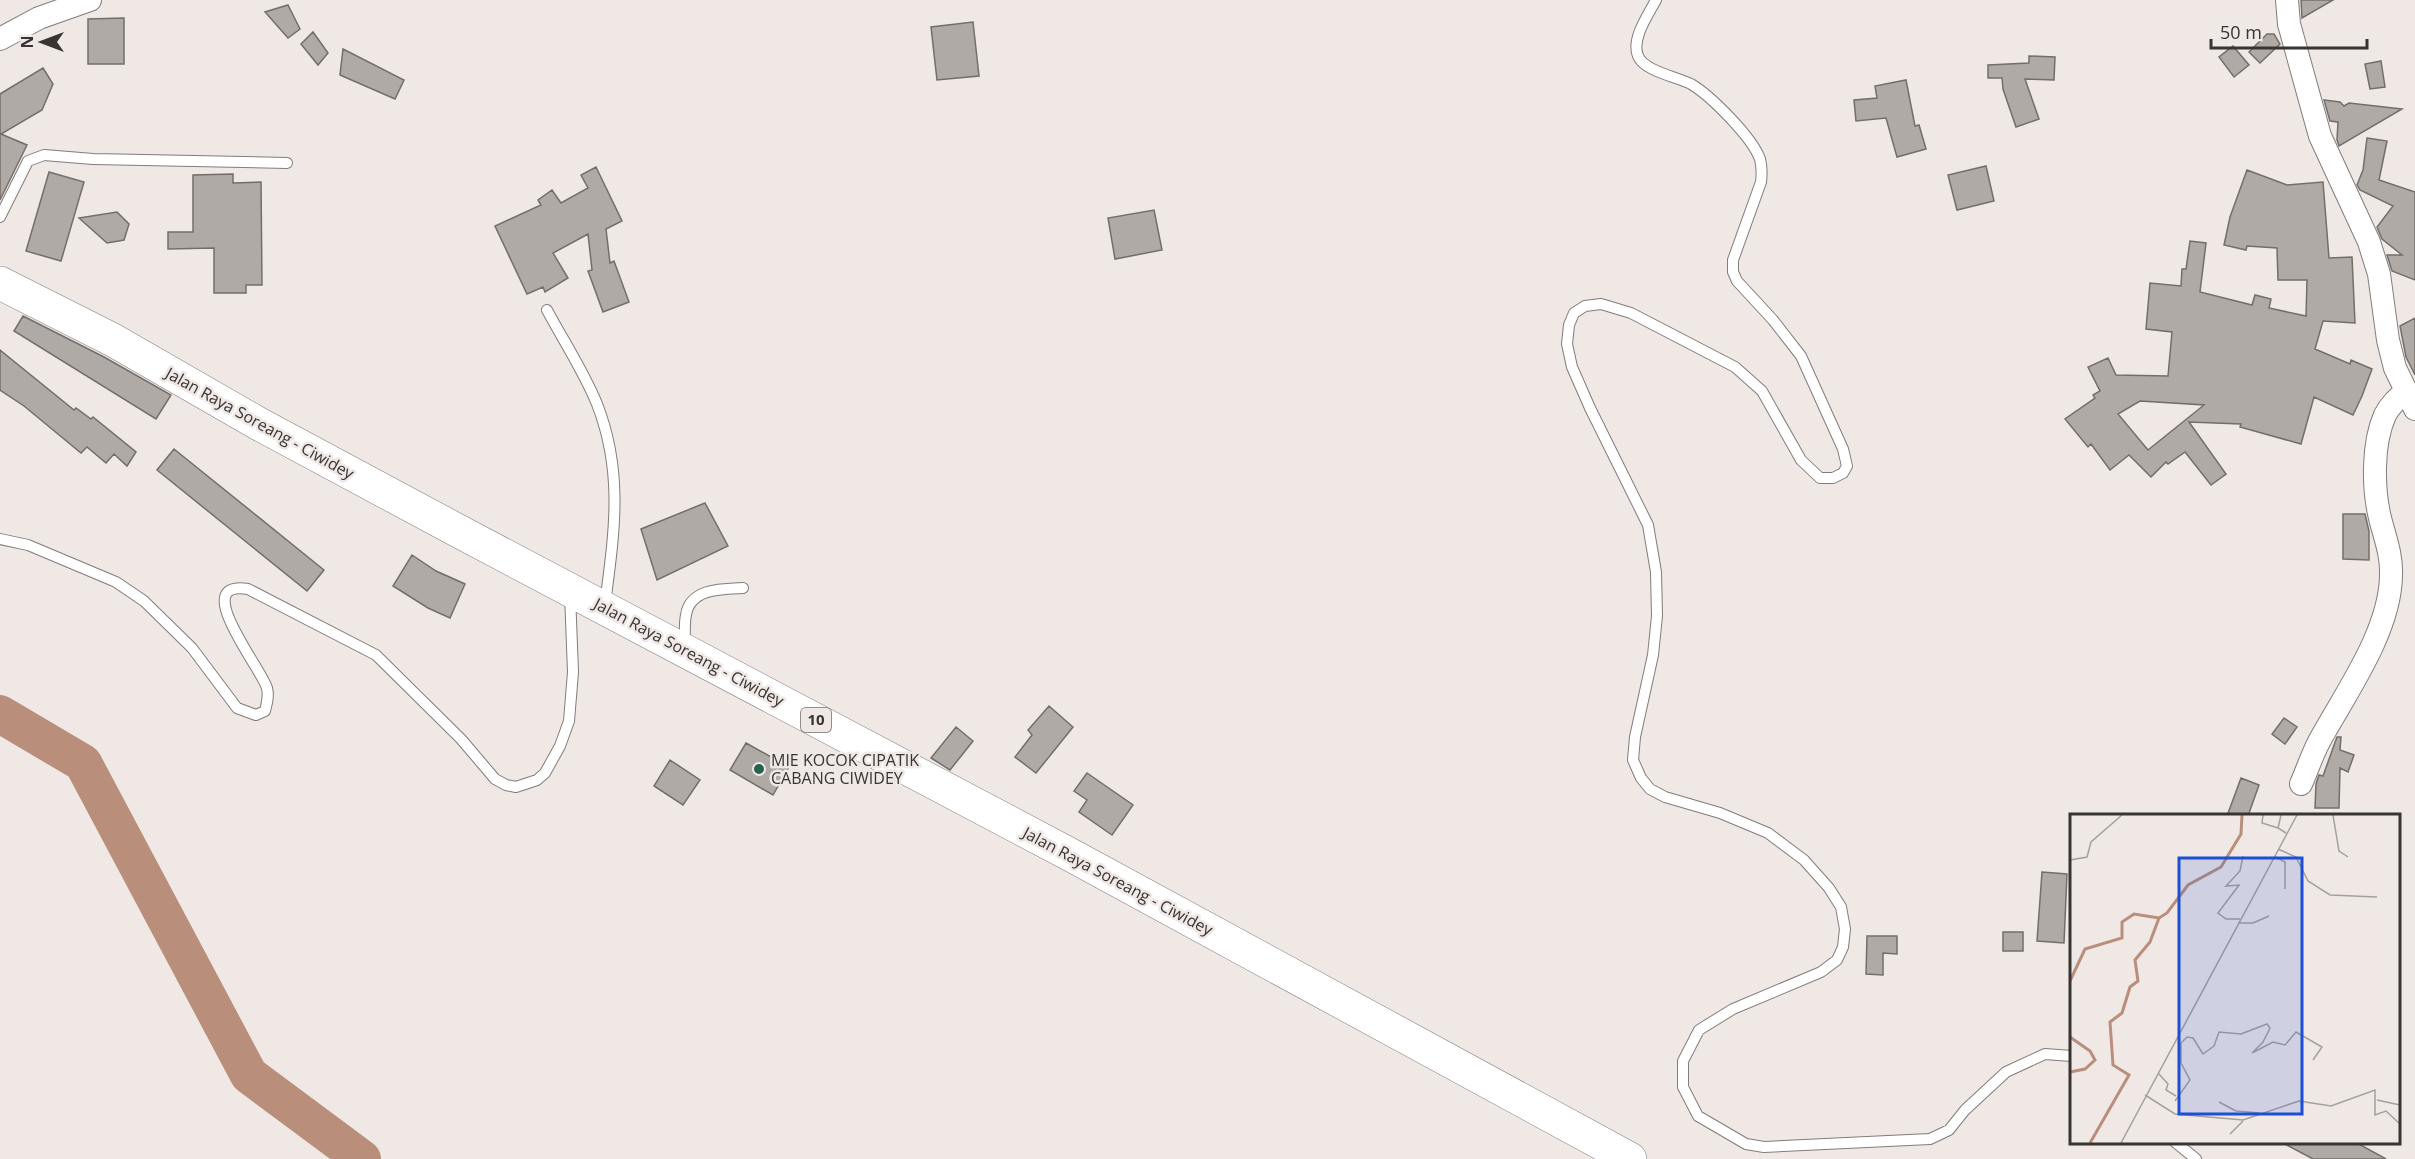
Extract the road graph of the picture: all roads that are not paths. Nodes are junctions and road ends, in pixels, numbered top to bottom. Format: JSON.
{"nodes":[{"id":1,"x":90,"y":0,"type":"edge"},
{"id":2,"x":1656,"y":0,"type":"edge"},
{"id":3,"x":2287,"y":0,"type":"edge"},
{"id":4,"x":0,"y":39,"type":"edge"},
{"id":5,"x":287,"y":162,"type":"dead end"},
{"id":6,"x":0,"y":217,"type":"edge"},
{"id":7,"x":0,"y":283,"type":"edge"},
{"id":8,"x":547,"y":310,"type":"dead end"},
{"id":9,"x":2410,"y":400,"type":"edge"},
{"id":10,"x":0,"y":539,"type":"edge"},
{"id":11,"x":569,"y":588,"type":"junction"},
{"id":12,"x":742,"y":588,"type":"dead end"},
{"id":13,"x":605,"y":608,"type":"junction"},
{"id":14,"x":685,"y":651,"type":"junction"},
{"id":15,"x":2301,"y":784,"type":"dead end"},
{"id":16,"x":2070,"y":1056,"type":"edge"},
{"id":17,"x":2176,"y":1144,"type":"edge"},
{"id":18,"x":1630,"y":1159,"type":"edge"},
{"id":19,"x":2196,"y":1159,"type":"edge"}],
"edges":[{"from":1,"to":4,"type":"street"},
{"from":2,"to":16,"type":"lane"},
{"from":3,"to":9,"type":"street"},
{"from":5,"to":6,"type":"lane"},
{"from":7,"to":11,"type":"highway","name":"Jalan Raya Soreang - Ciwidey","number":"10"},
{"from":8,"to":13,"type":"lane"},
{"from":9,"to":15,"type":"street"},
{"from":10,"to":11,"type":"lane"},
{"from":11,"to":13,"type":"highway","name":"Jalan Raya Soreang - Ciwidey","number":"10"},
{"from":12,"to":14,"type":"lane"},
{"from":13,"to":14,"type":"highway","name":"Jalan Raya Soreang - Ciwidey","number":"10"},
{"from":14,"to":18,"type":"highway","name":"Jalan Raya Soreang - Ciwidey","number":"10"},
{"from":17,"to":19,"type":"lane"}]}
